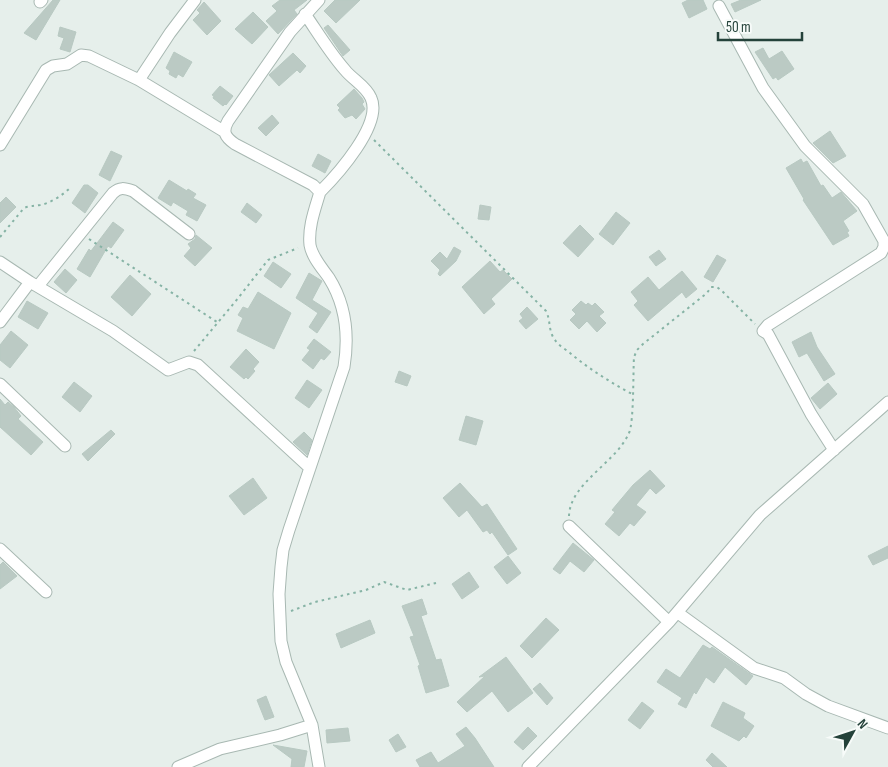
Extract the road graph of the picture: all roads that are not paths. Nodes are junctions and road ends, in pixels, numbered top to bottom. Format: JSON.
{"nodes":[{"id":1,"x":195,"y":0,"type":"edge"},
{"id":2,"x":319,"y":0,"type":"edge"},
{"id":3,"x":719,"y":6,"type":"dead end"},
{"id":4,"x":305,"y":14,"type":"junction"},
{"id":5,"x":139,"y":80,"type":"junction"},
{"id":6,"x":224,"y":132,"type":"junction"},
{"id":7,"x":0,"y":145,"type":"edge"},
{"id":8,"x":320,"y":192,"type":"junction"},
{"id":9,"x":189,"y":234,"type":"dead end"},
{"id":10,"x":0,"y":262,"type":"edge"},
{"id":11,"x":34,"y":284,"type":"junction"},
{"id":12,"x":0,"y":322,"type":"edge"},
{"id":13,"x":0,"y":384,"type":"edge"},
{"id":14,"x":888,"y":402,"type":"edge"},
{"id":15,"x":64,"y":446,"type":"dead end"},
{"id":16,"x":834,"y":450,"type":"junction"},
{"id":17,"x":310,"y":468,"type":"junction"},
{"id":18,"x":569,"y":526,"type":"road end"},
{"id":19,"x":0,"y":549,"type":"edge"},
{"id":20,"x":46,"y":592,"type":"dead end"},
{"id":21,"x":678,"y":613,"type":"junction"},
{"id":22,"x":670,"y":622,"type":"junction"},
{"id":23,"x":312,"y":725,"type":"junction"},
{"id":24,"x":888,"y":728,"type":"edge"},
{"id":25,"x":178,"y":767,"type":"edge"},
{"id":26,"x":319,"y":767,"type":"edge"},
{"id":27,"x":528,"y":767,"type":"edge"}],
"edges":[{"from":1,"to":5,"type":"street"},
{"from":2,"to":4,"type":"street"},
{"from":3,"to":16,"type":"street"},
{"from":4,"to":6,"type":"street"},
{"from":4,"to":8,"type":"street"},
{"from":5,"to":6,"type":"street"},
{"from":5,"to":7,"type":"street"},
{"from":6,"to":8,"type":"street"},
{"from":8,"to":17,"type":"street"},
{"from":9,"to":11,"type":"street"},
{"from":10,"to":11,"type":"street"},
{"from":11,"to":12,"type":"street"},
{"from":11,"to":17,"type":"street"},
{"from":13,"to":15,"type":"street"},
{"from":14,"to":16,"type":"street"},
{"from":16,"to":21,"type":"street"},
{"from":17,"to":23,"type":"street"},
{"from":18,"to":22,"type":"street"},
{"from":19,"to":20,"type":"street"},
{"from":21,"to":22,"type":"street"},
{"from":21,"to":24,"type":"street"},
{"from":22,"to":27,"type":"street"},
{"from":23,"to":25,"type":"street"},
{"from":23,"to":26,"type":"street"}]}
